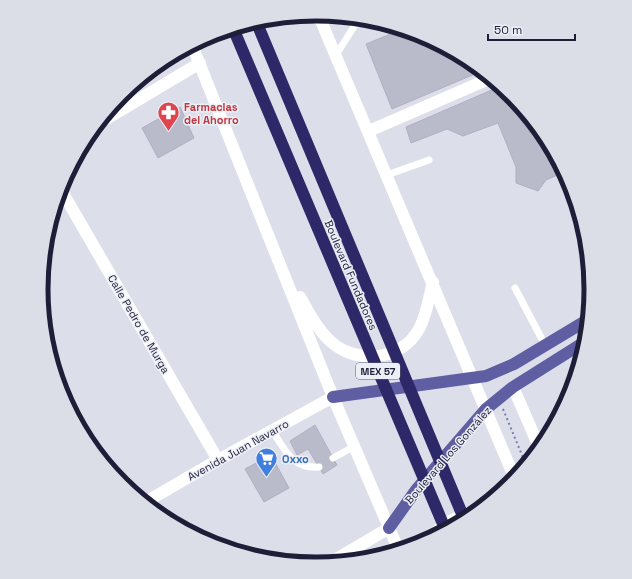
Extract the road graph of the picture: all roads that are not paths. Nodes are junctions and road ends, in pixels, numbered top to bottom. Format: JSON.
{"nodes":[{"id":1,"x":321,"y":21,"type":"edge"},
{"id":2,"x":353,"y":23,"type":"edge"},
{"id":3,"x":259,"y":27,"type":"edge"},
{"id":4,"x":235,"y":33,"type":"edge"},
{"id":5,"x":194,"y":50,"type":"edge"},
{"id":6,"x":336,"y":55,"type":"junction"},
{"id":7,"x":200,"y":64,"type":"junction"},
{"id":8,"x":485,"y":81,"type":"edge"},
{"id":9,"x":110,"y":117,"type":"edge"},
{"id":10,"x":369,"y":131,"type":"junction"},
{"id":11,"x":429,"y":160,"type":"dead end"},
{"id":12,"x":387,"y":175,"type":"junction"},
{"id":13,"x":65,"y":196,"type":"edge"},
{"id":14,"x":280,"y":263,"type":"junction"},
{"id":15,"x":433,"y":282,"type":"junction"},
{"id":16,"x":515,"y":288,"type":"dead end"},
{"id":17,"x":582,"y":323,"type":"edge"},
{"id":18,"x":546,"y":345,"type":"junction"},
{"id":19,"x":578,"y":346,"type":"edge"},
{"id":20,"x":474,"y":379,"type":"junction"},
{"id":21,"x":513,"y":387,"type":"junction"},
{"id":22,"x":333,"y":397,"type":"junction"},
{"id":23,"x":486,"y":409,"type":"junction"},
{"id":24,"x":272,"y":430,"type":"junction"},
{"id":25,"x":537,"y":442,"type":"edge"},
{"id":26,"x":355,"y":446,"type":"junction"},
{"id":27,"x":333,"y":458,"type":"dead end"},
{"id":28,"x":218,"y":460,"type":"junction"},
{"id":29,"x":319,"y":467,"type":"dead end"},
{"id":30,"x":513,"y":472,"type":"edge"},
{"id":31,"x":149,"y":500,"type":"edge"},
{"id":32,"x":462,"y":515,"type":"edge"},
{"id":33,"x":460,"y":516,"type":"edge"},
{"id":34,"x":444,"y":525,"type":"edge"},
{"id":35,"x":442,"y":526,"type":"edge"},
{"id":36,"x":389,"y":528,"type":"junction"},
{"id":37,"x":397,"y":546,"type":"edge"},
{"id":38,"x":341,"y":557,"type":"edge"}],
"edges":[{"from":1,"to":6,"type":"main road"},
{"from":2,"to":6,"type":"lane"},
{"from":3,"to":32,"type":"highway","name":"Boulevard Fundadores","number":"MEX 57"},
{"from":4,"to":34,"type":"highway","name":"Boulevard Fundadores","number":"MEX 57"},
{"from":5,"to":7,"type":"main road"},
{"from":6,"to":10,"type":"main road"},
{"from":7,"to":9,"type":"main road"},
{"from":7,"to":14,"type":"main road"},
{"from":8,"to":10,"type":"main road"},
{"from":10,"to":12,"type":"main road"},
{"from":11,"to":12,"type":"lane"},
{"from":12,"to":15,"type":"main road"},
{"from":13,"to":28,"type":"main road","name":"Calle Pedro de Murga"},
{"from":14,"to":15,"type":"main road"},
{"from":14,"to":22,"type":"main road"},
{"from":15,"to":20,"type":"main road"},
{"from":16,"to":18,"type":"lane"},
{"from":17,"to":18,"type":"main road"},
{"from":18,"to":20,"type":"main road"},
{"from":19,"to":21,"type":"main road","name":"Boulevard Los González"},
{"from":20,"to":22,"type":"main road"},
{"from":20,"to":23,"type":"main road"},
{"from":21,"to":23,"type":"main road","name":"Boulevard Los González"},
{"from":21,"to":25,"type":"main road"},
{"from":22,"to":24,"type":"main road","name":"Avenida Juan Navarro"},
{"from":22,"to":26,"type":"main road"},
{"from":23,"to":30,"type":"main road"},
{"from":23,"to":36,"type":"main road","name":"Boulevard Los González"},
{"from":24,"to":28,"type":"main road","name":"Avenida Juan Navarro"},
{"from":24,"to":29,"type":"lane"},
{"from":26,"to":27,"type":"lane"},
{"from":26,"to":36,"type":"main road"},
{"from":28,"to":31,"type":"main road","name":"Avenida Juan Navarro"},
{"from":33,"to":35,"type":"main road"},
{"from":36,"to":37,"type":"main road"},
{"from":36,"to":38,"type":"main road"}]}
